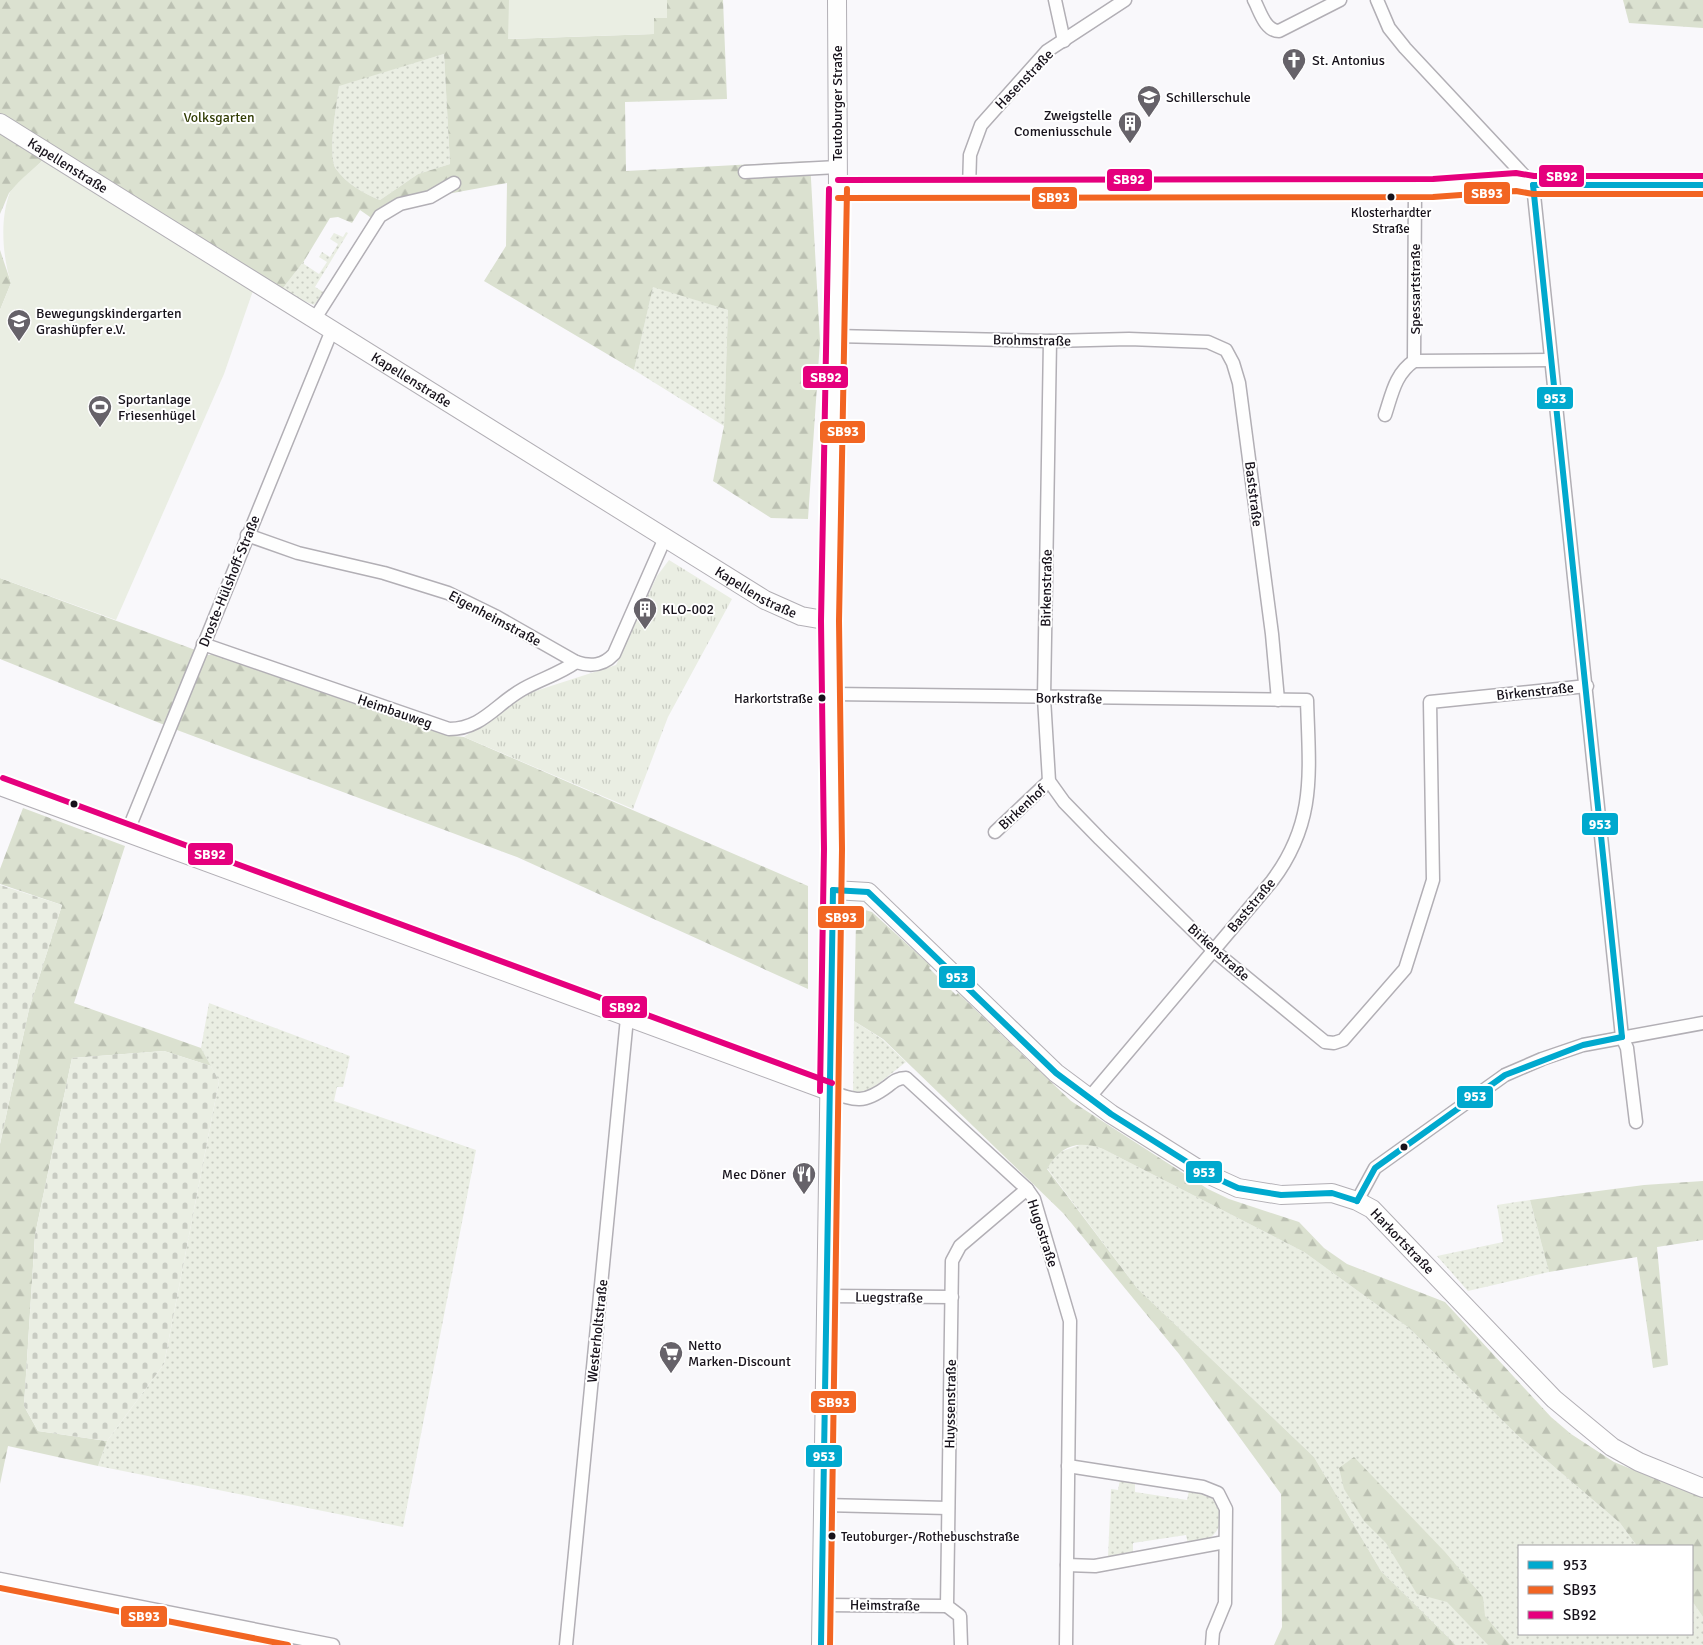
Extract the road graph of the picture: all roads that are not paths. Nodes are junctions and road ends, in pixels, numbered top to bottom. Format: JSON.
{"nodes":[{"id":1,"x":837,"y":0,"type":"edge"},
{"id":2,"x":1055,"y":0,"type":"edge"},
{"id":3,"x":1125,"y":0,"type":"edge"},
{"id":4,"x":1254,"y":0,"type":"edge"},
{"id":5,"x":1340,"y":0,"type":"edge"},
{"id":6,"x":1377,"y":0,"type":"edge"},
{"id":7,"x":1064,"y":41,"type":"junction"},
{"id":8,"x":0,"y":123,"type":"edge"},
{"id":9,"x":838,"y":167,"type":"junction"},
{"id":10,"x":745,"y":172,"type":"dead end"},
{"id":11,"x":454,"y":183,"type":"dead end"},
{"id":12,"x":1533,"y":185,"type":"junction"},
{"id":13,"x":1703,"y":185,"type":"edge"},
{"id":14,"x":1415,"y":188,"type":"junction"},
{"id":15,"x":969,"y":189,"type":"junction"},
{"id":16,"x":838,"y":190,"type":"junction"},
{"id":17,"x":314,"y":320,"type":"junction"},
{"id":18,"x":332,"y":330,"type":"junction"},
{"id":19,"x":835,"y":336,"type":"junction"},
{"id":20,"x":1050,"y":341,"type":"junction"},
{"id":21,"x":1226,"y":350,"type":"joint"},
{"id":22,"x":1551,"y":360,"type":"junction"},
{"id":23,"x":1414,"y":361,"type":"junction"},
{"id":24,"x":1385,"y":416,"type":"dead end"},
{"id":25,"x":248,"y":535,"type":"junction"},
{"id":26,"x":664,"y":538,"type":"junction"},
{"id":27,"x":830,"y":621,"type":"junction"},
{"id":28,"x":203,"y":644,"type":"junction"},
{"id":29,"x":576,"y":662,"type":"junction"},
{"id":30,"x":1587,"y":686,"type":"junction"},
{"id":31,"x":831,"y":694,"type":"junction"},
{"id":32,"x":1044,"y":698,"type":"junction"},
{"id":33,"x":1278,"y":700,"type":"junction"},
{"id":34,"x":1307,"y":700,"type":"joint"},
{"id":35,"x":1049,"y":782,"type":"junction"},
{"id":36,"x":0,"y":786,"type":"edge"},
{"id":37,"x":995,"y":832,"type":"dead end"},
{"id":38,"x":128,"y":833,"type":"junction"},
{"id":39,"x":833,"y":890,"type":"junction"},
{"id":40,"x":1214,"y":950,"type":"junction"},
{"id":41,"x":627,"y":1018,"type":"junction"},
{"id":42,"x":1703,"y":1023,"type":"edge"},
{"id":43,"x":1622,"y":1037,"type":"junction"},
{"id":44,"x":829,"y":1091,"type":"junction"},
{"id":45,"x":1088,"y":1098,"type":"junction"},
{"id":46,"x":1636,"y":1122,"type":"dead end"},
{"id":47,"x":1026,"y":1189,"type":"junction"},
{"id":48,"x":1357,"y":1201,"type":"junction"},
{"id":49,"x":827,"y":1296,"type":"junction"},
{"id":50,"x":952,"y":1298,"type":"junction"},
{"id":51,"x":1068,"y":1466,"type":"junction"},
{"id":52,"x":1703,"y":1488,"type":"edge"},
{"id":53,"x":824,"y":1505,"type":"junction"},
{"id":54,"x":948,"y":1508,"type":"junction"},
{"id":55,"x":1225,"y":1542,"type":"junction"},
{"id":56,"x":1066,"y":1565,"type":"junction"},
{"id":57,"x":0,"y":1579,"type":"edge"},
{"id":58,"x":822,"y":1605,"type":"junction"},
{"id":59,"x":947,"y":1606,"type":"junction"},
{"id":60,"x":333,"y":1645,"type":"edge"},
{"id":61,"x":566,"y":1645,"type":"edge"},
{"id":62,"x":821,"y":1645,"type":"edge"},
{"id":63,"x":961,"y":1645,"type":"edge"},
{"id":64,"x":1066,"y":1645,"type":"edge"},
{"id":65,"x":1212,"y":1645,"type":"edge"}],
"edges":[{"from":1,"to":9,"type":"street","name":"Teutoburger Straße"},
{"from":2,"to":7,"type":"street"},
{"from":3,"to":7,"type":"street","name":"Hasenstraße"},
{"from":4,"to":5,"type":"street"},
{"from":6,"to":12,"type":"street"},
{"from":7,"to":15,"type":"street","name":"Hasenstraße"},
{"from":8,"to":17,"type":"street","name":"Kapellenstraße"},
{"from":9,"to":10,"type":"street"},
{"from":9,"to":16,"type":"street","name":"Teutoburger Straße"},
{"from":11,"to":17,"type":"street"},
{"from":12,"to":13,"type":"street"},
{"from":12,"to":14,"type":"street"},
{"from":12,"to":22,"type":"street"},
{"from":14,"to":15,"type":"street"},
{"from":14,"to":23,"type":"street","name":"Spessartstraße"},
{"from":15,"to":16,"type":"street"},
{"from":16,"to":19,"type":"street","name":"Teutoburger Straße"},
{"from":17,"to":18,"type":"street","name":"Kapellenstraße"},
{"from":18,"to":25,"type":"street","name":"Droste-Hülshoff-Straße"},
{"from":18,"to":26,"type":"street","name":"Kapellenstraße"},
{"from":19,"to":20,"type":"street","name":"Brohmstraße"},
{"from":19,"to":27,"type":"street","name":"Teutoburger Straße"},
{"from":20,"to":21,"type":"street","name":"Brohmstraße"},
{"from":20,"to":32,"type":"street","name":"Birkenstraße"},
{"from":21,"to":33,"type":"street","name":"Baststraße"},
{"from":22,"to":23,"type":"street"},
{"from":22,"to":30,"type":"street"},
{"from":23,"to":24,"type":"street"},
{"from":25,"to":28,"type":"street","name":"Droste-Hülshoff-Straße"},
{"from":25,"to":29,"type":"street","name":"Eigenheimstraße"},
{"from":26,"to":27,"type":"street","name":"Kapellenstraße"},
{"from":26,"to":29,"type":"street","name":"Eigenheimstraße"},
{"from":27,"to":31,"type":"street","name":"Teutoburger Straße"},
{"from":28,"to":29,"type":"street","name":"Heimbauweg"},
{"from":28,"to":38,"type":"street","name":"Droste-Hülshoff-Straße"},
{"from":30,"to":40,"type":"street","name":"Birkenstraße"},
{"from":30,"to":43,"type":"street"},
{"from":31,"to":32,"type":"street","name":"Borkstraße"},
{"from":31,"to":39,"type":"street","name":"Teutoburger Straße"},
{"from":32,"to":33,"type":"street","name":"Borkstraße"},
{"from":32,"to":35,"type":"street","name":"Birkenstraße"},
{"from":33,"to":34,"type":"street","name":"Borkstraße"},
{"from":34,"to":40,"type":"street","name":"Baststraße"},
{"from":35,"to":37,"type":"street","name":"Birkenhof"},
{"from":35,"to":40,"type":"street","name":"Birkenstraße"},
{"from":36,"to":38,"type":"street"},
{"from":38,"to":41,"type":"street"},
{"from":39,"to":44,"type":"street","name":"Teutoburger Straße"},
{"from":39,"to":45,"type":"street","name":"Harkortstraße"},
{"from":40,"to":45,"type":"street","name":"Baststraße"},
{"from":41,"to":44,"type":"street"},
{"from":41,"to":61,"type":"street","name":"Westerholtstraße"},
{"from":42,"to":43,"type":"street"},
{"from":43,"to":46,"type":"street"},
{"from":43,"to":48,"type":"street"},
{"from":44,"to":47,"type":"street","name":"Hugostraße"},
{"from":44,"to":49,"type":"street","name":"Teutoburger Straße"},
{"from":45,"to":48,"type":"street","name":"Harkortstraße"},
{"from":47,"to":50,"type":"street","name":"Huyssenstraße"},
{"from":47,"to":51,"type":"street","name":"Hugostraße"},
{"from":48,"to":52,"type":"street","name":"Harkortstraße"},
{"from":49,"to":50,"type":"street","name":"Luegstraße"},
{"from":49,"to":53,"type":"street","name":"Teutoburger Straße"},
{"from":50,"to":54,"type":"street","name":"Huyssenstraße"},
{"from":51,"to":55,"type":"street"},
{"from":51,"to":56,"type":"street","name":"Hugostraße"},
{"from":53,"to":54,"type":"street"},
{"from":53,"to":58,"type":"street","name":"Teutoburger Straße"},
{"from":54,"to":59,"type":"street","name":"Huyssenstraße"},
{"from":55,"to":56,"type":"street"},
{"from":55,"to":65,"type":"street"},
{"from":56,"to":64,"type":"street","name":"Hugostraße"},
{"from":57,"to":60,"type":"street"},
{"from":58,"to":59,"type":"street","name":"Heimstraße"},
{"from":58,"to":62,"type":"street","name":"Teutoburger Straße"},
{"from":59,"to":63,"type":"street"}]}
